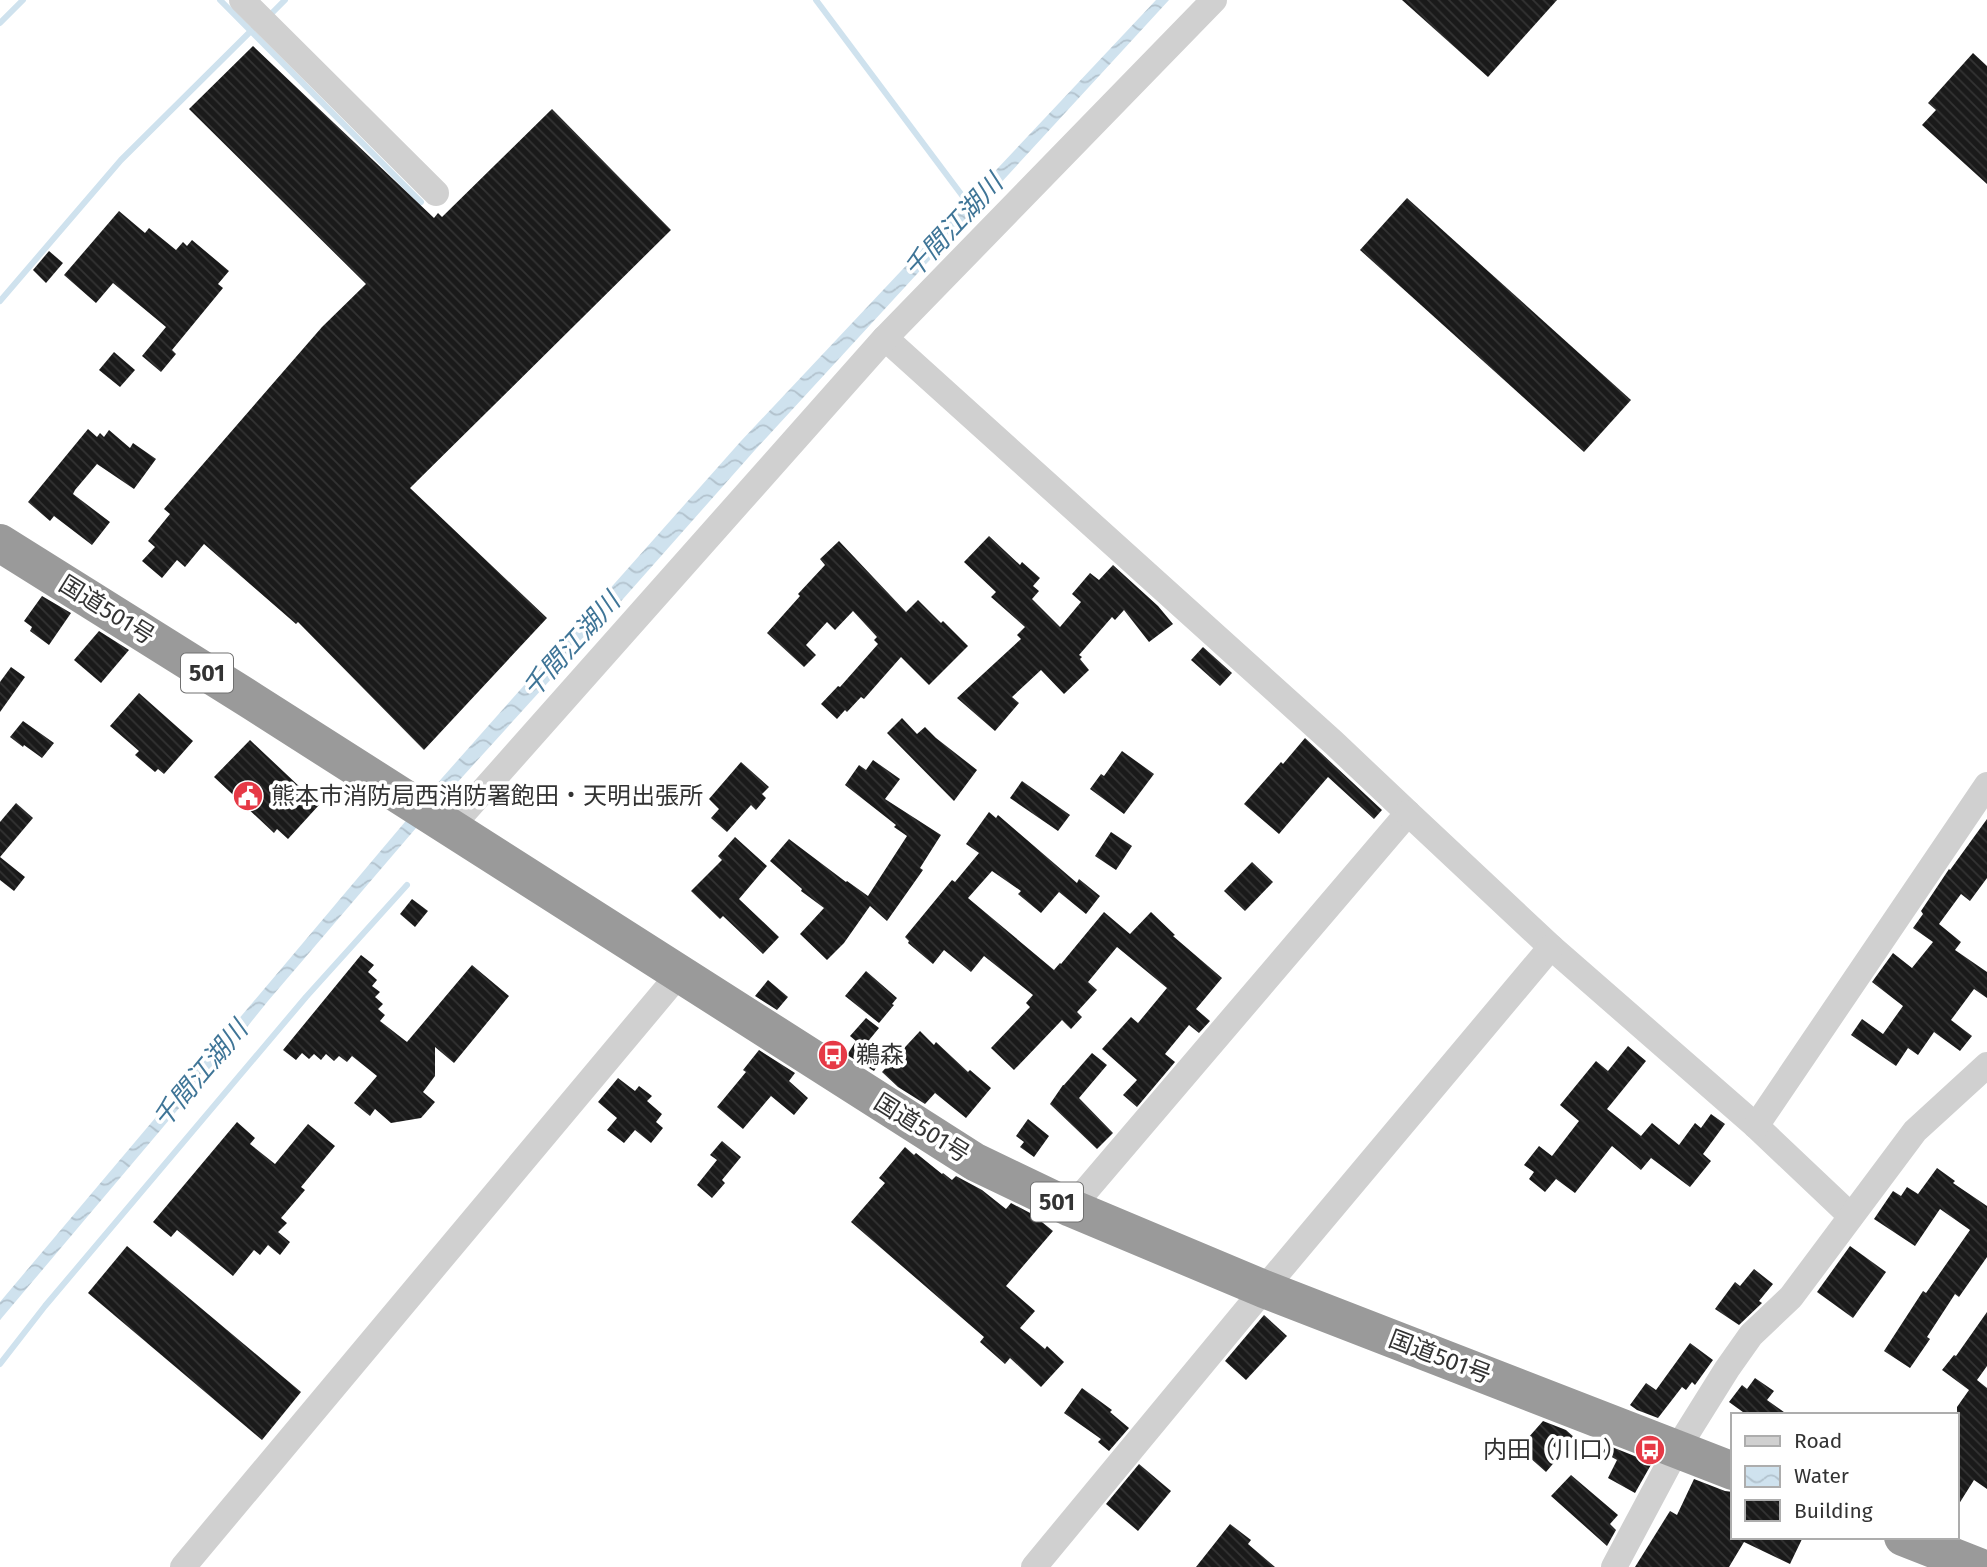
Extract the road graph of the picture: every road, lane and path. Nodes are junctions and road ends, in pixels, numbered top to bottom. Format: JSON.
{"nodes":[{"id":1,"x":1214,"y":0,"type":"edge"},
{"id":2,"x":254,"y":4,"type":"edge"},
{"id":3,"x":436,"y":193,"type":"dead end"},
{"id":4,"x":885,"y":338,"type":"junction"},
{"id":5,"x":0,"y":543,"type":"edge"},
{"id":6,"x":1987,"y":785,"type":"edge"},
{"id":7,"x":1408,"y":813,"type":"junction"},
{"id":8,"x":433,"y":818,"type":"junction"},
{"id":9,"x":1551,"y":947,"type":"junction"},
{"id":10,"x":680,"y":973,"type":"junction"},
{"id":11,"x":1987,"y":1065,"type":"edge"},
{"id":12,"x":1756,"y":1126,"type":"junction"},
{"id":13,"x":1071,"y":1208,"type":"junction"},
{"id":14,"x":1851,"y":1216,"type":"junction"},
{"id":15,"x":1264,"y":1289,"type":"junction"},
{"id":16,"x":1677,"y":1449,"type":"junction"},
{"id":17,"x":1731,"y":1470,"type":"edge"},
{"id":18,"x":1908,"y":1539,"type":"edge"},
{"id":19,"x":183,"y":1567,"type":"edge"},
{"id":20,"x":1034,"y":1567,"type":"edge"},
{"id":21,"x":1614,"y":1567,"type":"edge"},
{"id":22,"x":1979,"y":1567,"type":"edge"}],
"edges":[{"from":1,"to":4,"type":"street"},
{"from":2,"to":3,"type":"street"},
{"from":4,"to":7,"type":"street"},
{"from":4,"to":8,"type":"street"},
{"from":5,"to":8,"type":"highway","name":"国道501号","number":"501"},
{"from":6,"to":12,"type":"street"},
{"from":7,"to":9,"type":"street"},
{"from":7,"to":13,"type":"street"},
{"from":8,"to":10,"type":"highway","name":"国道501号","number":"501"},
{"from":9,"to":12,"type":"street"},
{"from":9,"to":15,"type":"street"},
{"from":10,"to":13,"type":"highway","name":"国道501号","number":"501"},
{"from":10,"to":19,"type":"street"},
{"from":11,"to":14,"type":"street"},
{"from":12,"to":14,"type":"street"},
{"from":13,"to":15,"type":"highway","name":"国道501号","number":"501"},
{"from":14,"to":16,"type":"street"},
{"from":15,"to":16,"type":"highway","name":"国道501号","number":"501"},
{"from":15,"to":20,"type":"street"},
{"from":16,"to":17,"type":"highway","name":"国道501号","number":"501"},
{"from":16,"to":21,"type":"street"},
{"from":18,"to":22,"type":"highway"}]}
